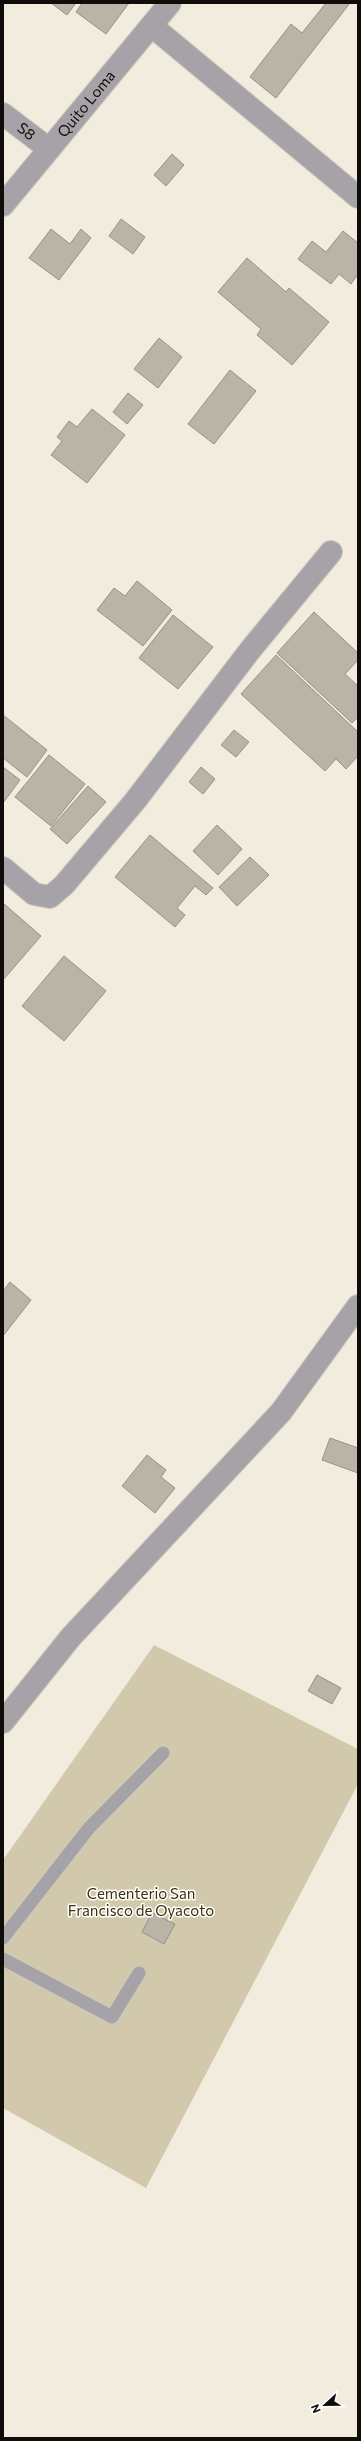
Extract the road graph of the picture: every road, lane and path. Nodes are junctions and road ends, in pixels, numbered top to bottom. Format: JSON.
{"nodes":[{"id":1,"x":170,"y":3,"type":"edge"},
{"id":2,"x":153,"y":27,"type":"junction"},
{"id":3,"x":3,"y":114,"type":"edge"},
{"id":4,"x":49,"y":149,"type":"junction"},
{"id":5,"x":358,"y":197,"type":"edge"},
{"id":6,"x":3,"y":205,"type":"edge"},
{"id":7,"x":331,"y":552,"type":"dead end"},
{"id":8,"x":3,"y":868,"type":"edge"},
{"id":9,"x":358,"y":1306,"type":"edge"},
{"id":10,"x":3,"y":1722,"type":"edge"},
{"id":11,"x":163,"y":1753,"type":"dead end"},
{"id":12,"x":3,"y":1938,"type":"edge"},
{"id":13,"x":3,"y":1959,"type":"edge"},
{"id":14,"x":139,"y":1973,"type":"dead end"}],
"edges":[{"from":1,"to":2,"type":"street","name":"Quito Loma"},
{"from":2,"to":4,"type":"street","name":"Quito Loma"},
{"from":2,"to":5,"type":"street"},
{"from":3,"to":4,"type":"street","name":"S8"},
{"from":4,"to":6,"type":"street","name":"Quito Loma"},
{"from":7,"to":8,"type":"street"},
{"from":9,"to":10,"type":"street"},
{"from":11,"to":12,"type":"lane"},
{"from":13,"to":14,"type":"lane"}]}
